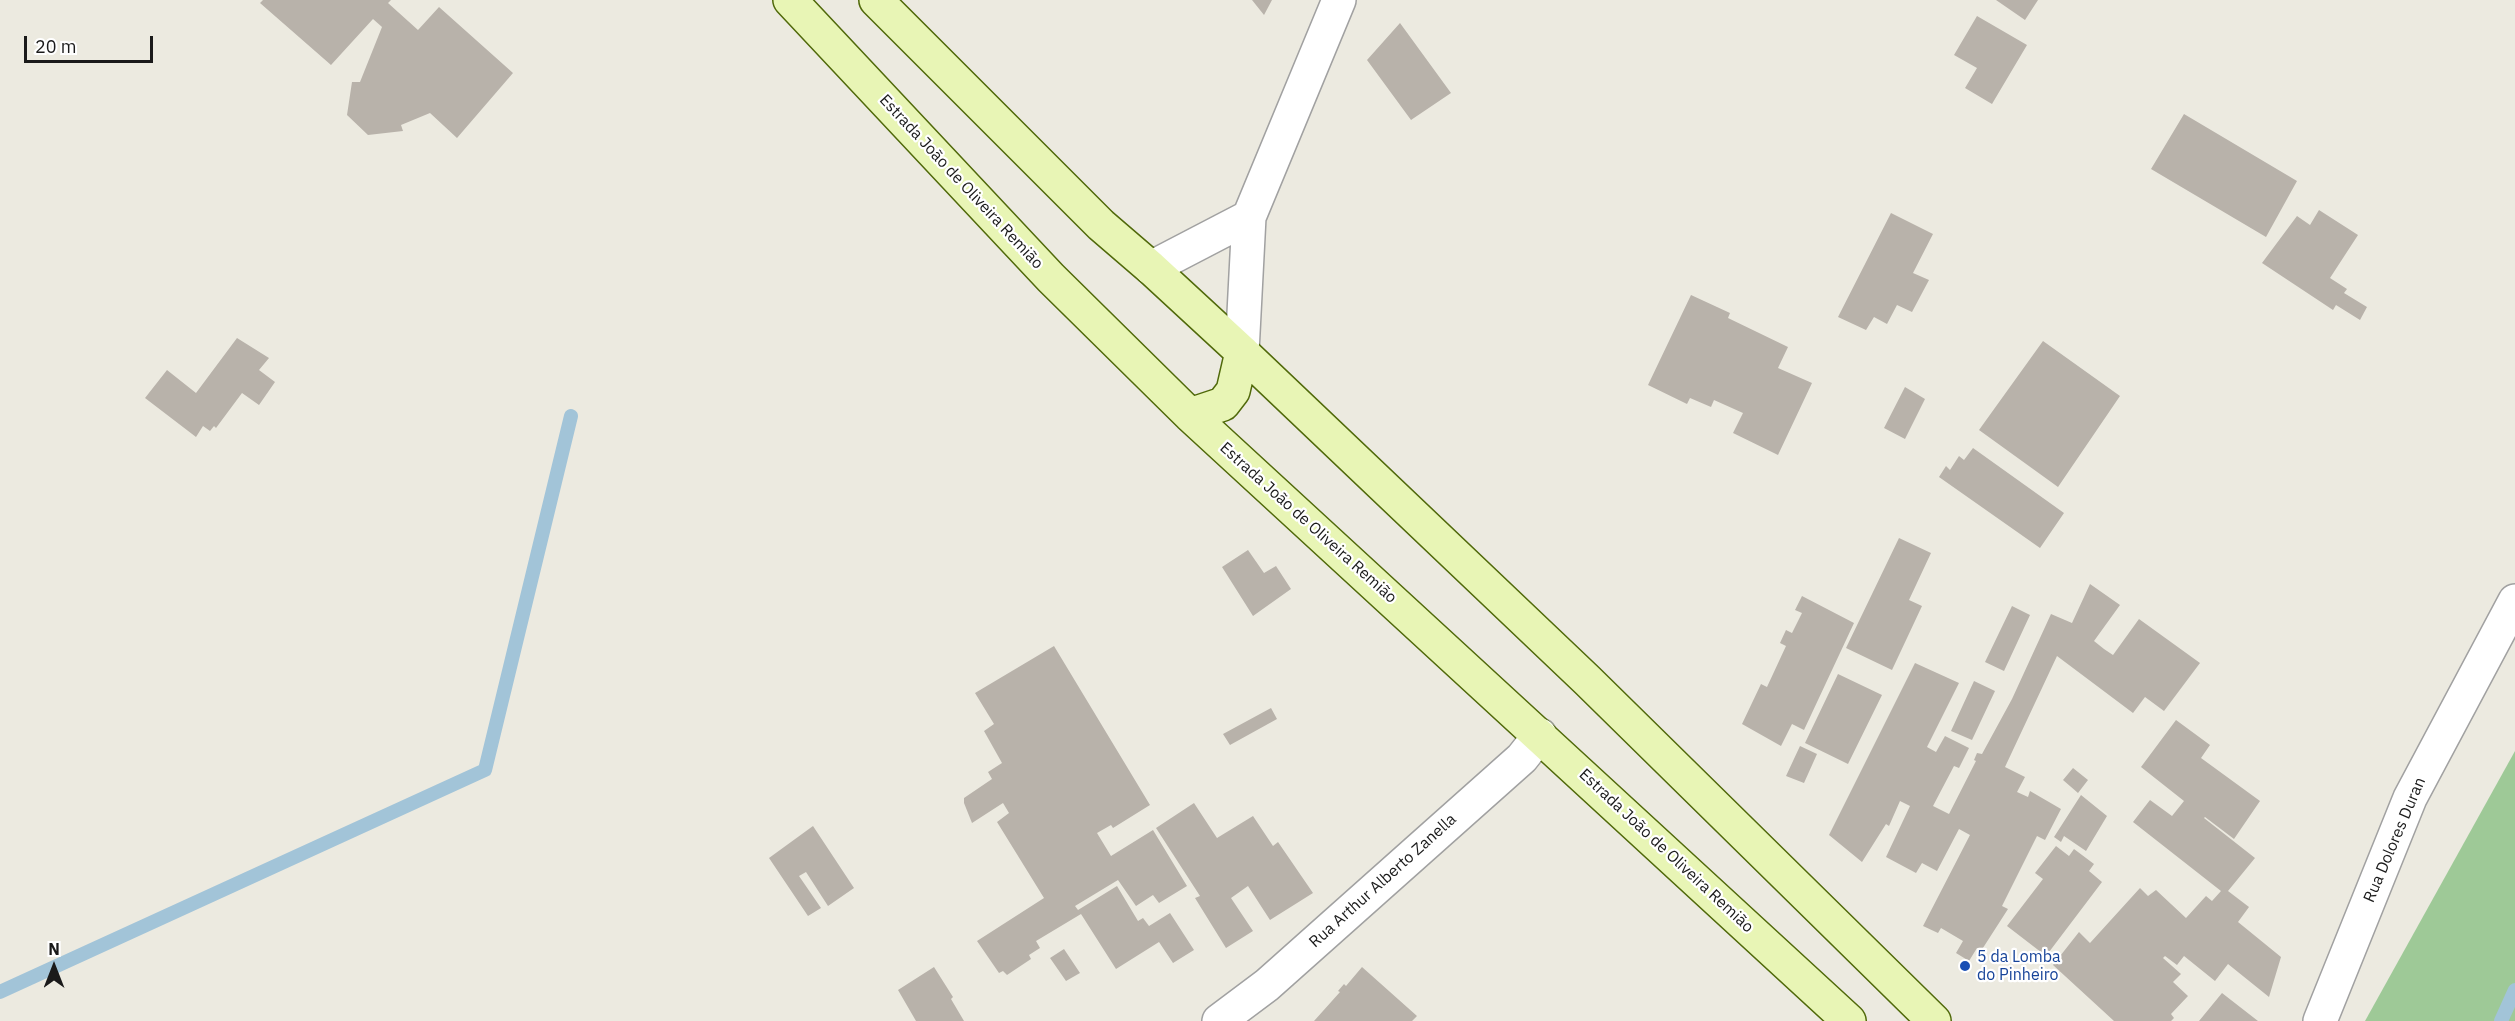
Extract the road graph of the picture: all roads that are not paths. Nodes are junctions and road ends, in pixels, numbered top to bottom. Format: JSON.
{"nodes":[{"id":1,"x":790,"y":0,"type":"edge"},
{"id":2,"x":876,"y":0,"type":"edge"},
{"id":3,"x":1339,"y":0,"type":"edge"},
{"id":4,"x":1249,"y":217,"type":"junction"},
{"id":5,"x":1151,"y":268,"type":"junction"},
{"id":6,"x":1242,"y":352,"type":"junction"},
{"id":7,"x":1190,"y":416,"type":"junction"},
{"id":8,"x":2515,"y":601,"type":"edge"},
{"id":9,"x":1540,"y":735,"type":"junction"},
{"id":10,"x":1219,"y":1021,"type":"edge"},
{"id":11,"x":1849,"y":1021,"type":"edge"},
{"id":12,"x":1934,"y":1021,"type":"edge"},
{"id":13,"x":2320,"y":1021,"type":"edge"}],
"edges":[{"from":1,"to":7,"type":"main road","name":"Estrada João de Oliveira Remião"},
{"from":2,"to":5,"type":"main road"},
{"from":3,"to":4,"type":"street"},
{"from":4,"to":5,"type":"street"},
{"from":4,"to":6,"type":"street"},
{"from":5,"to":6,"type":"main road"},
{"from":6,"to":7,"type":"main road"},
{"from":6,"to":12,"type":"main road"},
{"from":7,"to":9,"type":"main road","name":"Estrada João de Oliveira Remião"},
{"from":8,"to":13,"type":"street","name":"Rua Dolores Duran"},
{"from":9,"to":10,"type":"street","name":"Rua Arthur Alberto Zanella"},
{"from":9,"to":11,"type":"main road","name":"Estrada João de Oliveira Remião"}]}
